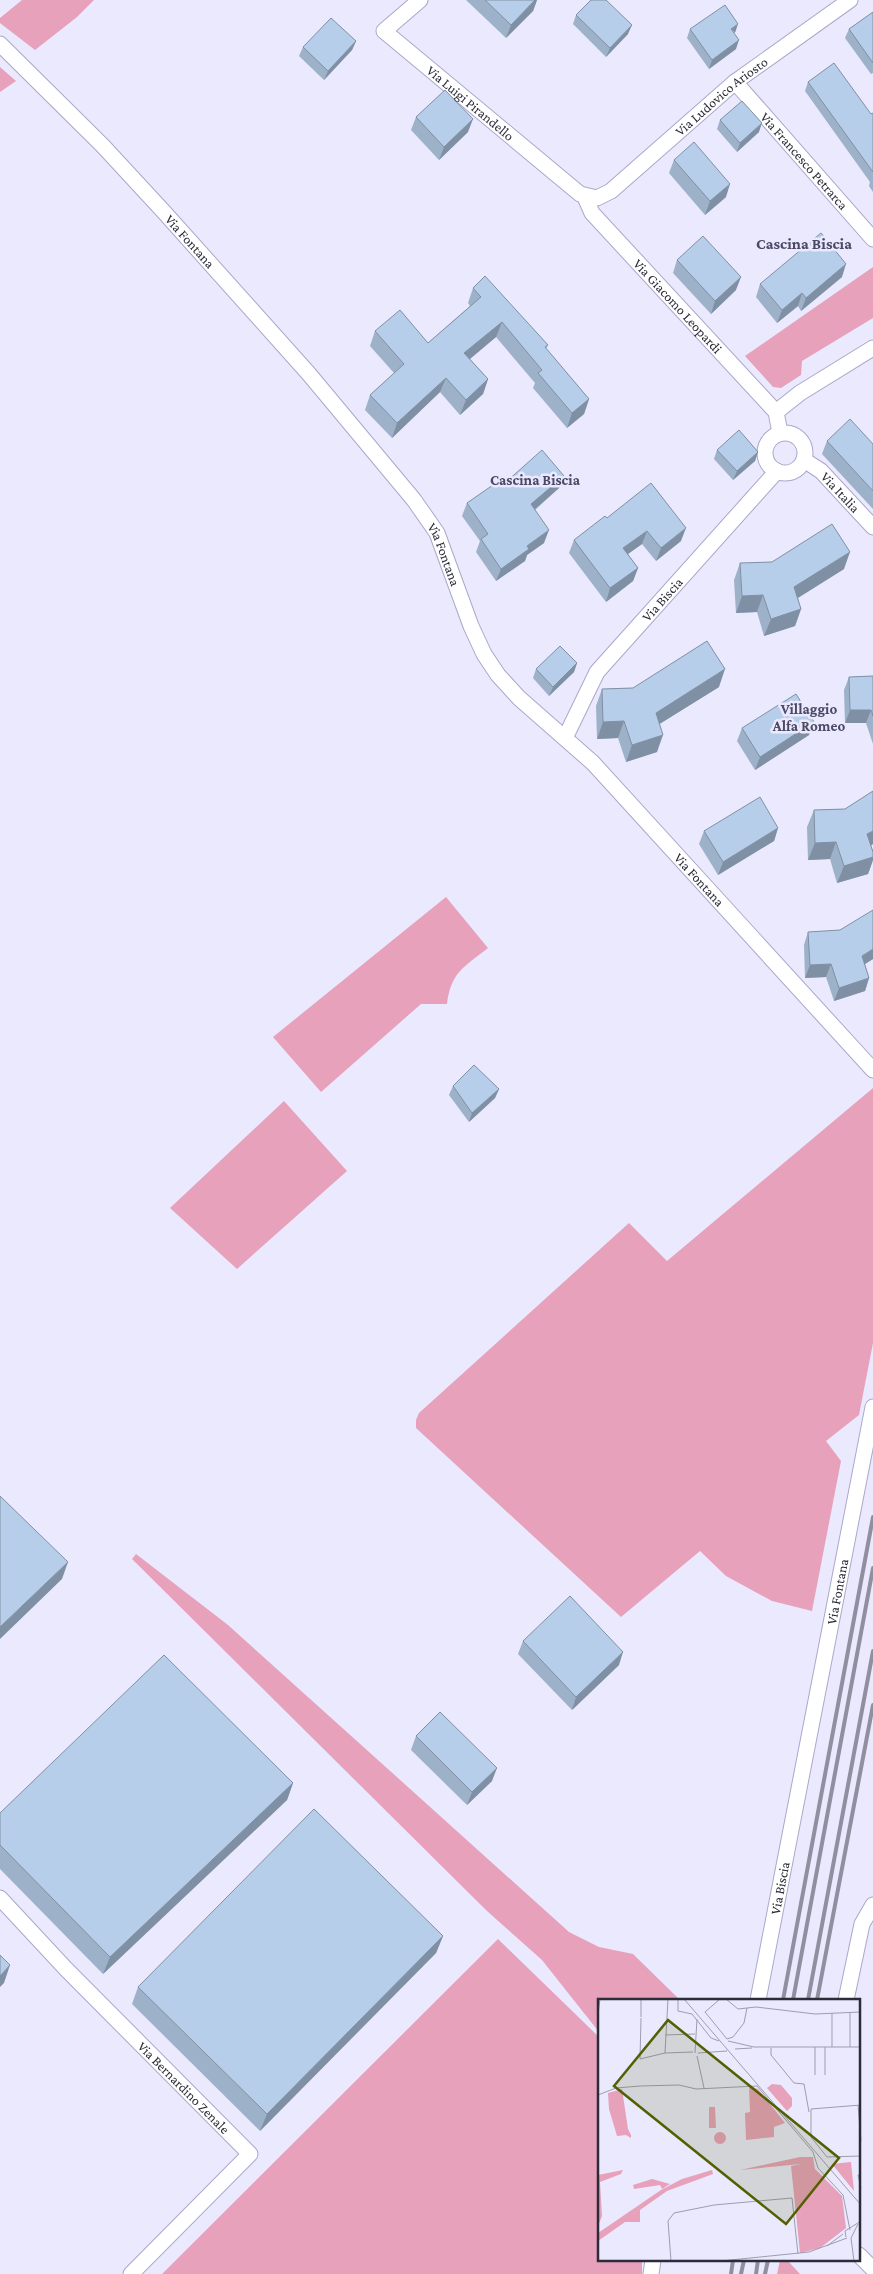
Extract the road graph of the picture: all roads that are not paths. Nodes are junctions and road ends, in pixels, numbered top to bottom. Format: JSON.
{"nodes":[{"id":1,"x":420,"y":0,"type":"edge"},
{"id":2,"x":850,"y":0,"type":"edge"},
{"id":3,"x":0,"y":44,"type":"edge"},
{"id":4,"x":734,"y":82,"type":"junction"},
{"id":5,"x":591,"y":198,"type":"junction"},
{"id":6,"x":873,"y":239,"type":"edge"},
{"id":7,"x":873,"y":348,"type":"edge"},
{"id":8,"x":776,"y":412,"type":"junction"},
{"id":9,"x":780,"y":433,"type":"junction"},
{"id":10,"x":804,"y":460,"type":"junction"},
{"id":11,"x":777,"y":471,"type":"junction"},
{"id":12,"x":873,"y":527,"type":"edge"},
{"id":13,"x":565,"y":738,"type":"junction"},
{"id":14,"x":873,"y":1070,"type":"edge"},
{"id":15,"x":873,"y":1408,"type":"edge"},
{"id":16,"x":802,"y":1776,"type":"joint"},
{"id":17,"x":0,"y":1898,"type":"edge"},
{"id":18,"x":873,"y":1905,"type":"edge"},
{"id":19,"x":758,"y":1999,"type":"edge"},
{"id":20,"x":846,"y":1999,"type":"edge"},
{"id":21,"x":860,"y":2256,"type":"edge"},
{"id":22,"x":873,"y":2269,"type":"edge"},
{"id":23,"x":131,"y":2274,"type":"edge"}],
"edges":[{"from":1,"to":5,"type":"street","name":"Via Luigi Pirandello"},
{"from":2,"to":4,"type":"street","name":"Via Ludovico Ariosto"},
{"from":3,"to":13,"type":"street","name":"Via Fontana"},
{"from":4,"to":5,"type":"street","name":"Via Ludovico Ariosto"},
{"from":4,"to":6,"type":"street","name":"Via Francesco Petrarca"},
{"from":5,"to":8,"type":"street","name":"Via Giacomo Leopardi"},
{"from":7,"to":8,"type":"street"},
{"from":8,"to":9,"type":"street"},
{"from":9,"to":10,"type":"street"},
{"from":9,"to":11,"type":"street"},
{"from":10,"to":11,"type":"street"},
{"from":10,"to":12,"type":"street","name":"Via Italia"},
{"from":11,"to":13,"type":"street","name":"Via Biscia"},
{"from":13,"to":14,"type":"street","name":"Via Fontana"},
{"from":15,"to":16,"type":"street","name":"Via Fontana"},
{"from":16,"to":19,"type":"street","name":"Via Biscia"},
{"from":17,"to":23,"type":"street","name":"Via Bernardino Zenale"},
{"from":18,"to":20,"type":"street"},
{"from":21,"to":22,"type":"street"}]}
